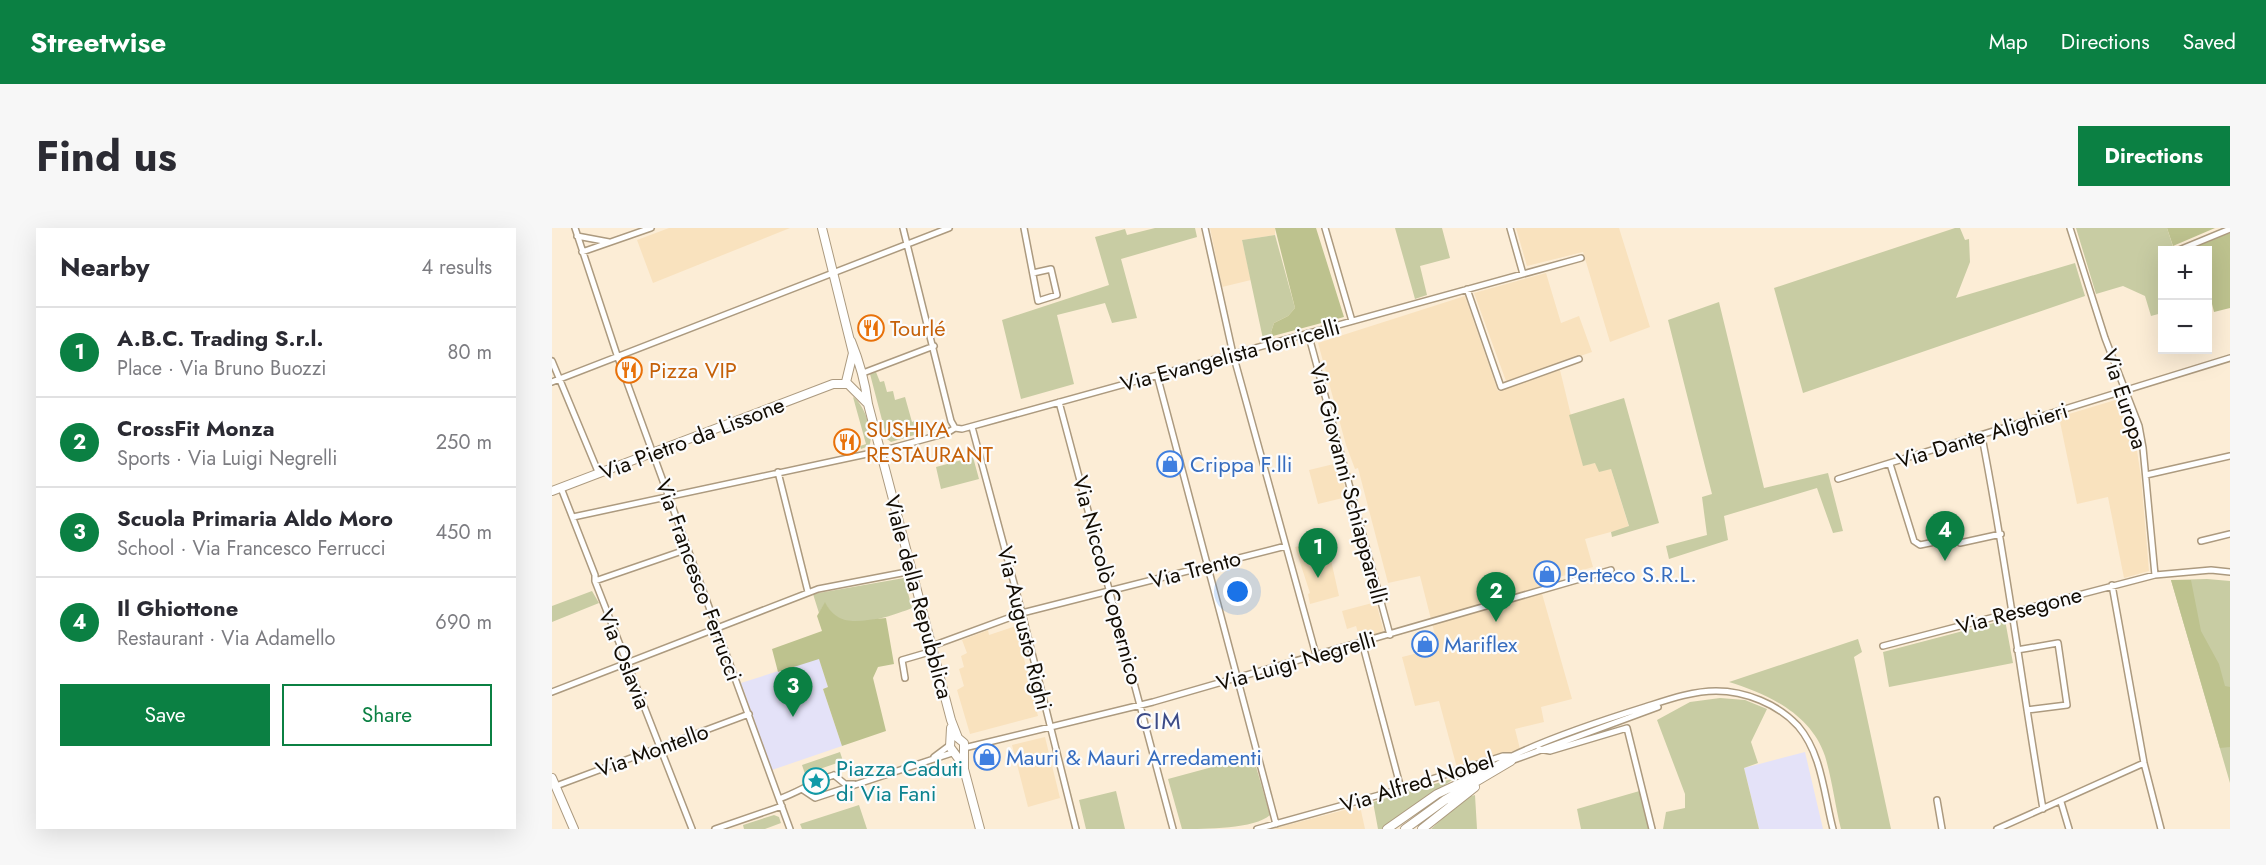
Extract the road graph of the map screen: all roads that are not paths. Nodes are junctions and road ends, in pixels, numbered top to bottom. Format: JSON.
{"nodes":[{"id":1,"x":575,"y":228,"type":"edge"},
{"id":2,"x":651,"y":228,"type":"edge"},
{"id":3,"x":822,"y":228,"type":"edge"},
{"id":4,"x":903,"y":228,"type":"edge"},
{"id":5,"x":949,"y":228,"type":"edge"},
{"id":6,"x":1024,"y":228,"type":"edge"},
{"id":7,"x":1206,"y":228,"type":"edge"},
{"id":8,"x":1325,"y":228,"type":"edge"},
{"id":9,"x":1510,"y":228,"type":"edge"},
{"id":10,"x":2070,"y":228,"type":"edge"},
{"id":11,"x":2230,"y":229,"type":"edge"},
{"id":12,"x":577,"y":236,"type":"junction"},
{"id":13,"x":611,"y":242,"type":"junction"},
{"id":14,"x":2191,"y":243,"type":"junction"},
{"id":15,"x":908,"y":244,"type":"junction"},
{"id":16,"x":2186,"y":246,"type":"edge"},
{"id":17,"x":2191,"y":246,"type":"edge"},
{"id":18,"x":582,"y":252,"type":"junction"},
{"id":19,"x":1581,"y":258,"type":"dead end"},
{"id":20,"x":833,"y":271,"type":"junction"},
{"id":21,"x":1033,"y":273,"type":"junction"},
{"id":22,"x":1523,"y":274,"type":"junction"},
{"id":23,"x":1467,"y":289,"type":"junction"},
{"id":24,"x":1352,"y":321,"type":"junction"},
{"id":25,"x":1308,"y":333,"type":"junction"},
{"id":26,"x":851,"y":341,"type":"junction"},
{"id":27,"x":934,"y":346,"type":"junction"},
{"id":28,"x":1233,"y":354,"type":"junction"},
{"id":29,"x":617,"y":355,"type":"junction"},
{"id":30,"x":2230,"y":358,"type":"edge"},
{"id":31,"x":1579,"y":359,"type":"dead end"},
{"id":32,"x":552,"y":361,"type":"edge"},
{"id":33,"x":862,"y":372,"type":"junction"},
{"id":34,"x":1157,"y":375,"type":"junction"},
{"id":35,"x":848,"y":377,"type":"junction"},
{"id":36,"x":559,"y":379,"type":"junction"},
{"id":37,"x":552,"y":382,"type":"edge"},
{"id":38,"x":863,"y":385,"type":"junction"},
{"id":39,"x":855,"y":389,"type":"junction"},
{"id":40,"x":2126,"y":390,"type":"junction"},
{"id":41,"x":1059,"y":402,"type":"junction"},
{"id":42,"x":868,"y":404,"type":"junction"},
{"id":43,"x":972,"y":427,"type":"junction"},
{"id":44,"x":955,"y":428,"type":"junction"},
{"id":45,"x":1982,"y":436,"type":"junction"},
{"id":46,"x":881,"y":451,"type":"junction"},
{"id":47,"x":653,"y":453,"type":"junction"},
{"id":48,"x":2230,"y":456,"type":"edge"},
{"id":49,"x":1890,"y":464,"type":"junction"},
{"id":50,"x":778,"y":472,"type":"junction"},
{"id":51,"x":599,"y":474,"type":"junction"},
{"id":52,"x":2146,"y":475,"type":"junction"},
{"id":53,"x":1838,"y":480,"type":"dead end"},
{"id":54,"x":561,"y":488,"type":"junction"},
{"id":55,"x":552,"y":491,"type":"edge"},
{"id":56,"x":668,"y":495,"type":"junction"},
{"id":57,"x":573,"y":517,"type":"junction"},
{"id":58,"x":2001,"y":534,"type":"junction"},
{"id":59,"x":2230,"y":534,"type":"edge"},
{"id":60,"x":2201,"y":541,"type":"dead end"},
{"id":61,"x":1286,"y":546,"type":"junction"},
{"id":62,"x":688,"y":549,"type":"junction"},
{"id":63,"x":1208,"y":566,"type":"junction"},
{"id":64,"x":1611,"y":570,"type":"dead end"},
{"id":65,"x":912,"y":571,"type":"junction"},
{"id":66,"x":2230,"y":572,"type":"edge"},
{"id":67,"x":2155,"y":575,"type":"junction"},
{"id":68,"x":595,"y":581,"type":"junction"},
{"id":69,"x":2112,"y":585,"type":"junction"},
{"id":70,"x":1112,"y":591,"type":"junction"},
{"id":71,"x":808,"y":592,"type":"junction"},
{"id":72,"x":2010,"y":612,"type":"junction"},
{"id":73,"x":1022,"y":613,"type":"junction"},
{"id":74,"x":716,"y":627,"type":"junction"},
{"id":75,"x":1390,"y":634,"type":"junction"},
{"id":76,"x":1362,"y":642,"type":"junction"},
{"id":77,"x":1883,"y":646,"type":"dead end"},
{"id":78,"x":932,"y":648,"type":"junction"},
{"id":79,"x":2017,"y":650,"type":"junction"},
{"id":80,"x":1316,"y":655,"type":"junction"},
{"id":81,"x":627,"y":663,"type":"junction"},
{"id":82,"x":905,"y":678,"type":"dead end"},
{"id":83,"x":1239,"y":678,"type":"junction"},
{"id":84,"x":552,"y":692,"type":"edge"},
{"id":85,"x":1142,"y":704,"type":"junction"},
{"id":86,"x":2027,"y":711,"type":"junction"},
{"id":87,"x":748,"y":714,"type":"junction"},
{"id":88,"x":1050,"y":726,"type":"junction"},
{"id":89,"x":1576,"y":733,"type":"junction"},
{"id":90,"x":957,"y":746,"type":"junction"},
{"id":91,"x":660,"y":747,"type":"junction"},
{"id":92,"x":1539,"y":749,"type":"junction"},
{"id":93,"x":1511,"y":758,"type":"junction"},
{"id":94,"x":2144,"y":763,"type":"junction"},
{"id":95,"x":1482,"y":773,"type":"junction"},
{"id":96,"x":834,"y":775,"type":"junction"},
{"id":97,"x":552,"y":778,"type":"edge"},
{"id":98,"x":813,"y":782,"type":"junction"},
{"id":99,"x":854,"y":784,"type":"junction"},
{"id":100,"x":556,"y":786,"type":"junction"},
{"id":101,"x":1401,"y":789,"type":"junction"},
{"id":102,"x":803,"y":790,"type":"junction"},
{"id":103,"x":839,"y":790,"type":"junction"},
{"id":104,"x":815,"y":798,"type":"junction"},
{"id":105,"x":779,"y":799,"type":"junction"},
{"id":106,"x":1445,"y":800,"type":"junction"},
{"id":107,"x":1937,"y":800,"type":"dead end"},
{"id":108,"x":2061,"y":802,"type":"junction"},
{"id":109,"x":782,"y":806,"type":"junction"},
{"id":110,"x":2043,"y":809,"type":"junction"},
{"id":111,"x":1276,"y":824,"type":"junction"},
{"id":112,"x":574,"y":829,"type":"edge"},
{"id":113,"x":692,"y":829,"type":"edge"},
{"id":114,"x":715,"y":829,"type":"edge"},
{"id":115,"x":790,"y":829,"type":"edge"},
{"id":116,"x":980,"y":829,"type":"edge"},
{"id":117,"x":1076,"y":829,"type":"edge"},
{"id":118,"x":1173,"y":829,"type":"edge"},
{"id":119,"x":1257,"y":829,"type":"edge"},
{"id":120,"x":1387,"y":829,"type":"edge"},
{"id":121,"x":1405,"y":829,"type":"edge"},
{"id":122,"x":1422,"y":829,"type":"edge"},
{"id":123,"x":1652,"y":829,"type":"edge"},
{"id":124,"x":1833,"y":829,"type":"edge"},
{"id":125,"x":1942,"y":829,"type":"edge"},
{"id":126,"x":1997,"y":829,"type":"edge"},
{"id":127,"x":2069,"y":829,"type":"edge"},
{"id":128,"x":2161,"y":829,"type":"edge"}],
"edges":[{"from":1,"to":12,"type":"street","name":"Via Francesco Ferrucci"},
{"from":2,"to":13,"type":"street"},
{"from":3,"to":20,"type":"street","name":"Viale della Repubblica"},
{"from":4,"to":15,"type":"street"},
{"from":5,"to":15,"type":"street"},
{"from":6,"to":21,"type":"street"},
{"from":7,"to":28,"type":"street"},
{"from":8,"to":24,"type":"street"},
{"from":9,"to":22,"type":"street"},
{"from":10,"to":40,"type":"street","name":"Via Europa"},
{"from":11,"to":14,"type":"street"},
{"from":12,"to":13,"type":"street"},
{"from":12,"to":18,"type":"street","name":"Via Francesco Ferrucci"},
{"from":13,"to":18,"type":"street"},
{"from":14,"to":16,"type":"street"},
{"from":14,"to":17,"type":"street"},
{"from":15,"to":20,"type":"street"},
{"from":15,"to":27,"type":"street"},
{"from":18,"to":29,"type":"street","name":"Via Francesco Ferrucci"},
{"from":19,"to":22,"type":"street","name":"Via Evangelista Torricelli"},
{"from":20,"to":26,"type":"street","name":"Viale della Repubblica"},
{"from":20,"to":29,"type":"street"},
{"from":21,"to":21,"type":"street"},
{"from":22,"to":23,"type":"street","name":"Via Evangelista Torricelli"},
{"from":23,"to":24,"type":"street","name":"Via Evangelista Torricelli"},
{"from":23,"to":31,"type":"street"},
{"from":24,"to":25,"type":"street","name":"Via Evangelista Torricelli"},
{"from":25,"to":28,"type":"street","name":"Via Evangelista Torricelli"},
{"from":25,"to":75,"type":"street","name":"Via Giovanni Schiapparelli"},
{"from":26,"to":33,"type":"street","name":"Viale della Repubblica"},
{"from":26,"to":35,"type":"street","name":"Viale della Repubblica"},
{"from":27,"to":33,"type":"street"},
{"from":27,"to":44,"type":"street"},
{"from":28,"to":34,"type":"street","name":"Via Evangelista Torricelli"},
{"from":28,"to":61,"type":"street"},
{"from":29,"to":36,"type":"street"},
{"from":29,"to":47,"type":"street","name":"Via Francesco Ferrucci"},
{"from":30,"to":40,"type":"street","name":"Via Dante Alighieri"},
{"from":32,"to":36,"type":"street"},
{"from":33,"to":35,"type":"street"},
{"from":33,"to":38,"type":"street","name":"Viale della Repubblica"},
{"from":34,"to":41,"type":"street","name":"Via Evangelista Torricelli"},
{"from":34,"to":63,"type":"street"},
{"from":35,"to":39,"type":"street","name":"Viale della Repubblica"},
{"from":35,"to":47,"type":"street","name":"Via Pietro da Lissone"},
{"from":36,"to":37,"type":"street"},
{"from":36,"to":51,"type":"street"},
{"from":38,"to":39,"type":"street"},
{"from":38,"to":42,"type":"street","name":"Viale della Repubblica"},
{"from":39,"to":42,"type":"street","name":"Viale della Repubblica"},
{"from":40,"to":45,"type":"street","name":"Via Dante Alighieri"},
{"from":40,"to":52,"type":"street","name":"Via Europa"},
{"from":41,"to":43,"type":"street","name":"Via Evangelista Torricelli"},
{"from":41,"to":70,"type":"street","name":"Via Niccolò Copernico"},
{"from":42,"to":46,"type":"street","name":"Viale della Repubblica"},
{"from":43,"to":44,"type":"street","name":"Via Evangelista Torricelli"},
{"from":43,"to":73,"type":"street","name":"Via Augusto Righi"},
{"from":44,"to":46,"type":"street","name":"Via Evangelista Torricelli"},
{"from":45,"to":49,"type":"street","name":"Via Dante Alighieri"},
{"from":45,"to":58,"type":"street"},
{"from":46,"to":50,"type":"street","name":"Via Evangelista Torricelli"},
{"from":46,"to":65,"type":"street","name":"Viale della Repubblica"},
{"from":47,"to":51,"type":"street","name":"Via Pietro da Lissone"},
{"from":47,"to":56,"type":"street","name":"Via Francesco Ferrucci"},
{"from":48,"to":52,"type":"street"},
{"from":49,"to":53,"type":"street","name":"Via Dante Alighieri"},
{"from":49,"to":58,"type":"street"},
{"from":50,"to":56,"type":"street","name":"Via Evangelista Torricelli"},
{"from":50,"to":71,"type":"street"},
{"from":51,"to":54,"type":"street","name":"Via Pietro da Lissone"},
{"from":52,"to":67,"type":"street","name":"Via Europa"},
{"from":54,"to":55,"type":"street","name":"Via Pietro da Lissone"},
{"from":54,"to":57,"type":"street","name":"Via Oslavia"},
{"from":56,"to":57,"type":"street","name":"Via Evangelista Torricelli"},
{"from":56,"to":62,"type":"street","name":"Via Francesco Ferrucci"},
{"from":57,"to":68,"type":"street","name":"Via Oslavia"},
{"from":58,"to":72,"type":"street"},
{"from":59,"to":60,"type":"street"},
{"from":61,"to":63,"type":"street","name":"Via Trento"},
{"from":61,"to":80,"type":"street"},
{"from":62,"to":68,"type":"street"},
{"from":62,"to":74,"type":"street","name":"Via Francesco Ferrucci"},
{"from":63,"to":70,"type":"street","name":"Via Trento"},
{"from":63,"to":83,"type":"street"},
{"from":64,"to":75,"type":"street","name":"Via Luigi Negrelli"},
{"from":65,"to":71,"type":"street"},
{"from":65,"to":78,"type":"street","name":"Viale della Repubblica"},
{"from":66,"to":67,"type":"street","name":"Via Resegone"},
{"from":67,"to":69,"type":"street","name":"Via Resegone"},
{"from":68,"to":81,"type":"street","name":"Via Oslavia"},
{"from":69,"to":72,"type":"street","name":"Via Resegone"},
{"from":69,"to":94,"type":"street"},
{"from":70,"to":73,"type":"street","name":"Via Trento"},
{"from":70,"to":85,"type":"street","name":"Via Niccolò Copernico"},
{"from":71,"to":74,"type":"street"},
{"from":72,"to":77,"type":"street","name":"Via Resegone"},
{"from":72,"to":79,"type":"street"},
{"from":73,"to":78,"type":"street","name":"Via Trento"},
{"from":73,"to":88,"type":"street","name":"Via Augusto Righi"},
{"from":74,"to":81,"type":"street"},
{"from":74,"to":87,"type":"street","name":"Via Francesco Ferrucci"},
{"from":75,"to":76,"type":"street","name":"Via Luigi Negrelli"},
{"from":76,"to":80,"type":"street","name":"Via Luigi Negrelli"},
{"from":76,"to":101,"type":"street"},
{"from":78,"to":82,"type":"street","name":"Via Trento"},
{"from":78,"to":90,"type":"street","name":"Viale della Repubblica"},
{"from":79,"to":86,"type":"street"},
{"from":79,"to":86,"type":"street"},
{"from":80,"to":83,"type":"street","name":"Via Luigi Negrelli"},
{"from":81,"to":84,"type":"street"},
{"from":81,"to":91,"type":"street","name":"Via Oslavia"},
{"from":83,"to":85,"type":"street","name":"Via Luigi Negrelli"},
{"from":83,"to":111,"type":"street"},
{"from":85,"to":88,"type":"street","name":"Via Luigi Negrelli"},
{"from":85,"to":118,"type":"street","name":"Via Niccolò Copernico"},
{"from":86,"to":110,"type":"street"},
{"from":87,"to":91,"type":"street","name":"Via Montello"},
{"from":87,"to":105,"type":"street","name":"Via Francesco Ferrucci"},
{"from":88,"to":90,"type":"street","name":"Via Luigi Negrelli"},
{"from":88,"to":117,"type":"street","name":"Via Augusto Righi"},
{"from":89,"to":92,"type":"street","name":"Via Alfred Nobel"},
{"from":89,"to":93,"type":"street","name":"Via Alfred Nobel"},
{"from":89,"to":124,"type":"street"},
{"from":90,"to":99,"type":"street"},
{"from":90,"to":116,"type":"street","name":"Viale della Repubblica"},
{"from":91,"to":100,"type":"street","name":"Via Montello"},
{"from":91,"to":113,"type":"street","name":"Via Oslavia"},
{"from":92,"to":93,"type":"street","name":"Via Alfred Nobel"},
{"from":92,"to":123,"type":"street","name":"Via Alfred Nobel"},
{"from":93,"to":95,"type":"street"},
{"from":93,"to":101,"type":"street","name":"Via Alfred Nobel"},
{"from":93,"to":106,"type":"street"},
{"from":93,"to":122,"type":"street"},
{"from":94,"to":108,"type":"street"},
{"from":94,"to":128,"type":"street"},
{"from":95,"to":106,"type":"street"},
{"from":95,"to":120,"type":"street"},
{"from":96,"to":98,"type":"street"},
{"from":96,"to":99,"type":"street"},
{"from":96,"to":103,"type":"street"},
{"from":97,"to":100,"type":"street"},
{"from":98,"to":102,"type":"street"},
{"from":98,"to":104,"type":"street"},
{"from":99,"to":103,"type":"street"},
{"from":100,"to":112,"type":"street"},
{"from":101,"to":111,"type":"street","name":"Via Alfred Nobel"},
{"from":102,"to":104,"type":"street"},
{"from":102,"to":105,"type":"street"},
{"from":103,"to":104,"type":"street"},
{"from":105,"to":109,"type":"street","name":"Via Francesco Ferrucci"},
{"from":106,"to":121,"type":"street"},
{"from":107,"to":125,"type":"street"},
{"from":108,"to":110,"type":"street"},
{"from":108,"to":127,"type":"street"},
{"from":109,"to":114,"type":"street"},
{"from":109,"to":115,"type":"street","name":"Via Francesco Ferrucci"},
{"from":110,"to":126,"type":"street"},
{"from":111,"to":119,"type":"street","name":"Via Alfred Nobel"}]}
